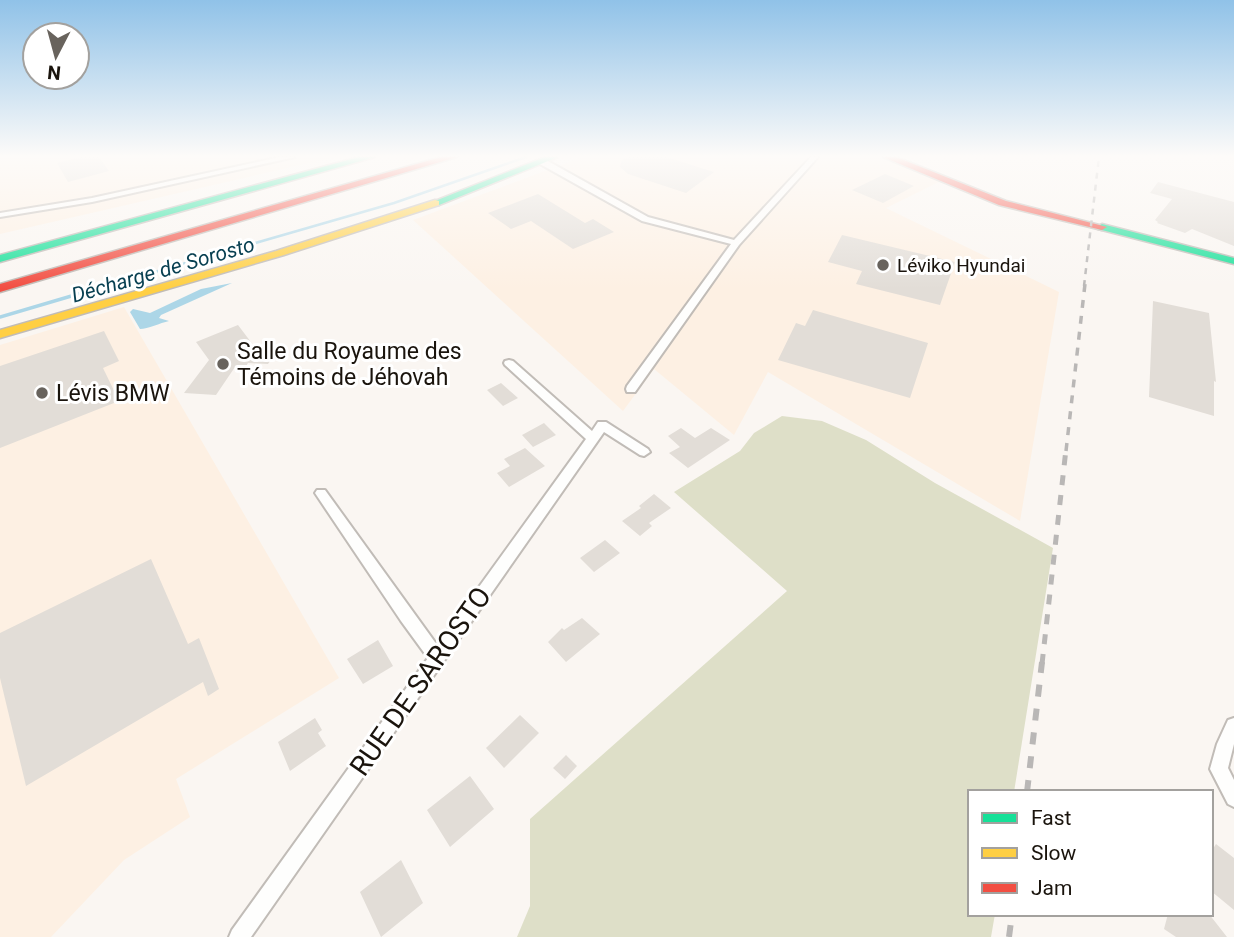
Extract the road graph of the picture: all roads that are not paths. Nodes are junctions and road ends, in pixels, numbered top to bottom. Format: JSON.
{"nodes":[{"id":1,"x":88,"y":201,"type":"edge"},
{"id":2,"x":191,"y":201,"type":"edge"},
{"id":3,"x":214,"y":201,"type":"edge"},
{"id":4,"x":307,"y":201,"type":"edge"},
{"id":5,"x":316,"y":201,"type":"edge"},
{"id":6,"x":438,"y":201,"type":"edge"},
{"id":7,"x":615,"y":201,"type":"edge"},
{"id":8,"x":775,"y":201,"type":"edge"},
{"id":9,"x":997,"y":201,"type":"edge"},
{"id":10,"x":0,"y":215,"type":"edge"},
{"id":11,"x":736,"y":243,"type":"junction"},
{"id":12,"x":0,"y":245,"type":"edge"},
{"id":13,"x":0,"y":259,"type":"edge"},
{"id":14,"x":1234,"y":261,"type":"edge"},
{"id":15,"x":0,"y":288,"type":"edge"},
{"id":16,"x":0,"y":300,"type":"edge"},
{"id":17,"x":0,"y":334,"type":"edge"},
{"id":18,"x":509,"y":363,"type":"dead end"},
{"id":19,"x":631,"y":389,"type":"dead end"},
{"id":20,"x":592,"y":438,"type":"junction"},
{"id":21,"x":644,"y":452,"type":"dead end"},
{"id":22,"x":320,"y":493,"type":"dead end"},
{"id":23,"x":437,"y":657,"type":"junction"},
{"id":24,"x":1234,"y":726,"type":"edge"},
{"id":25,"x":1234,"y":798,"type":"edge"},
{"id":26,"x":239,"y":937,"type":"edge"}],
"edges":[{"from":1,"to":10,"type":"street"},
{"from":2,"to":12,"type":"main road"},
{"from":3,"to":13,"type":"main road"},
{"from":4,"to":15,"type":"main road"},
{"from":5,"to":16,"type":"main road"},
{"from":6,"to":17,"type":"main road"},
{"from":7,"to":11,"type":"street"},
{"from":8,"to":11,"type":"street"},
{"from":9,"to":14,"type":"main road"},
{"from":11,"to":19,"type":"street"},
{"from":18,"to":20,"type":"street"},
{"from":20,"to":21,"type":"street","name":"RUE DE SAROSTO"},
{"from":20,"to":23,"type":"street","name":"RUE DE SAROSTO"},
{"from":22,"to":23,"type":"street"},
{"from":23,"to":26,"type":"street","name":"RUE DE SAROSTO"},
{"from":24,"to":25,"type":"street"}]}
